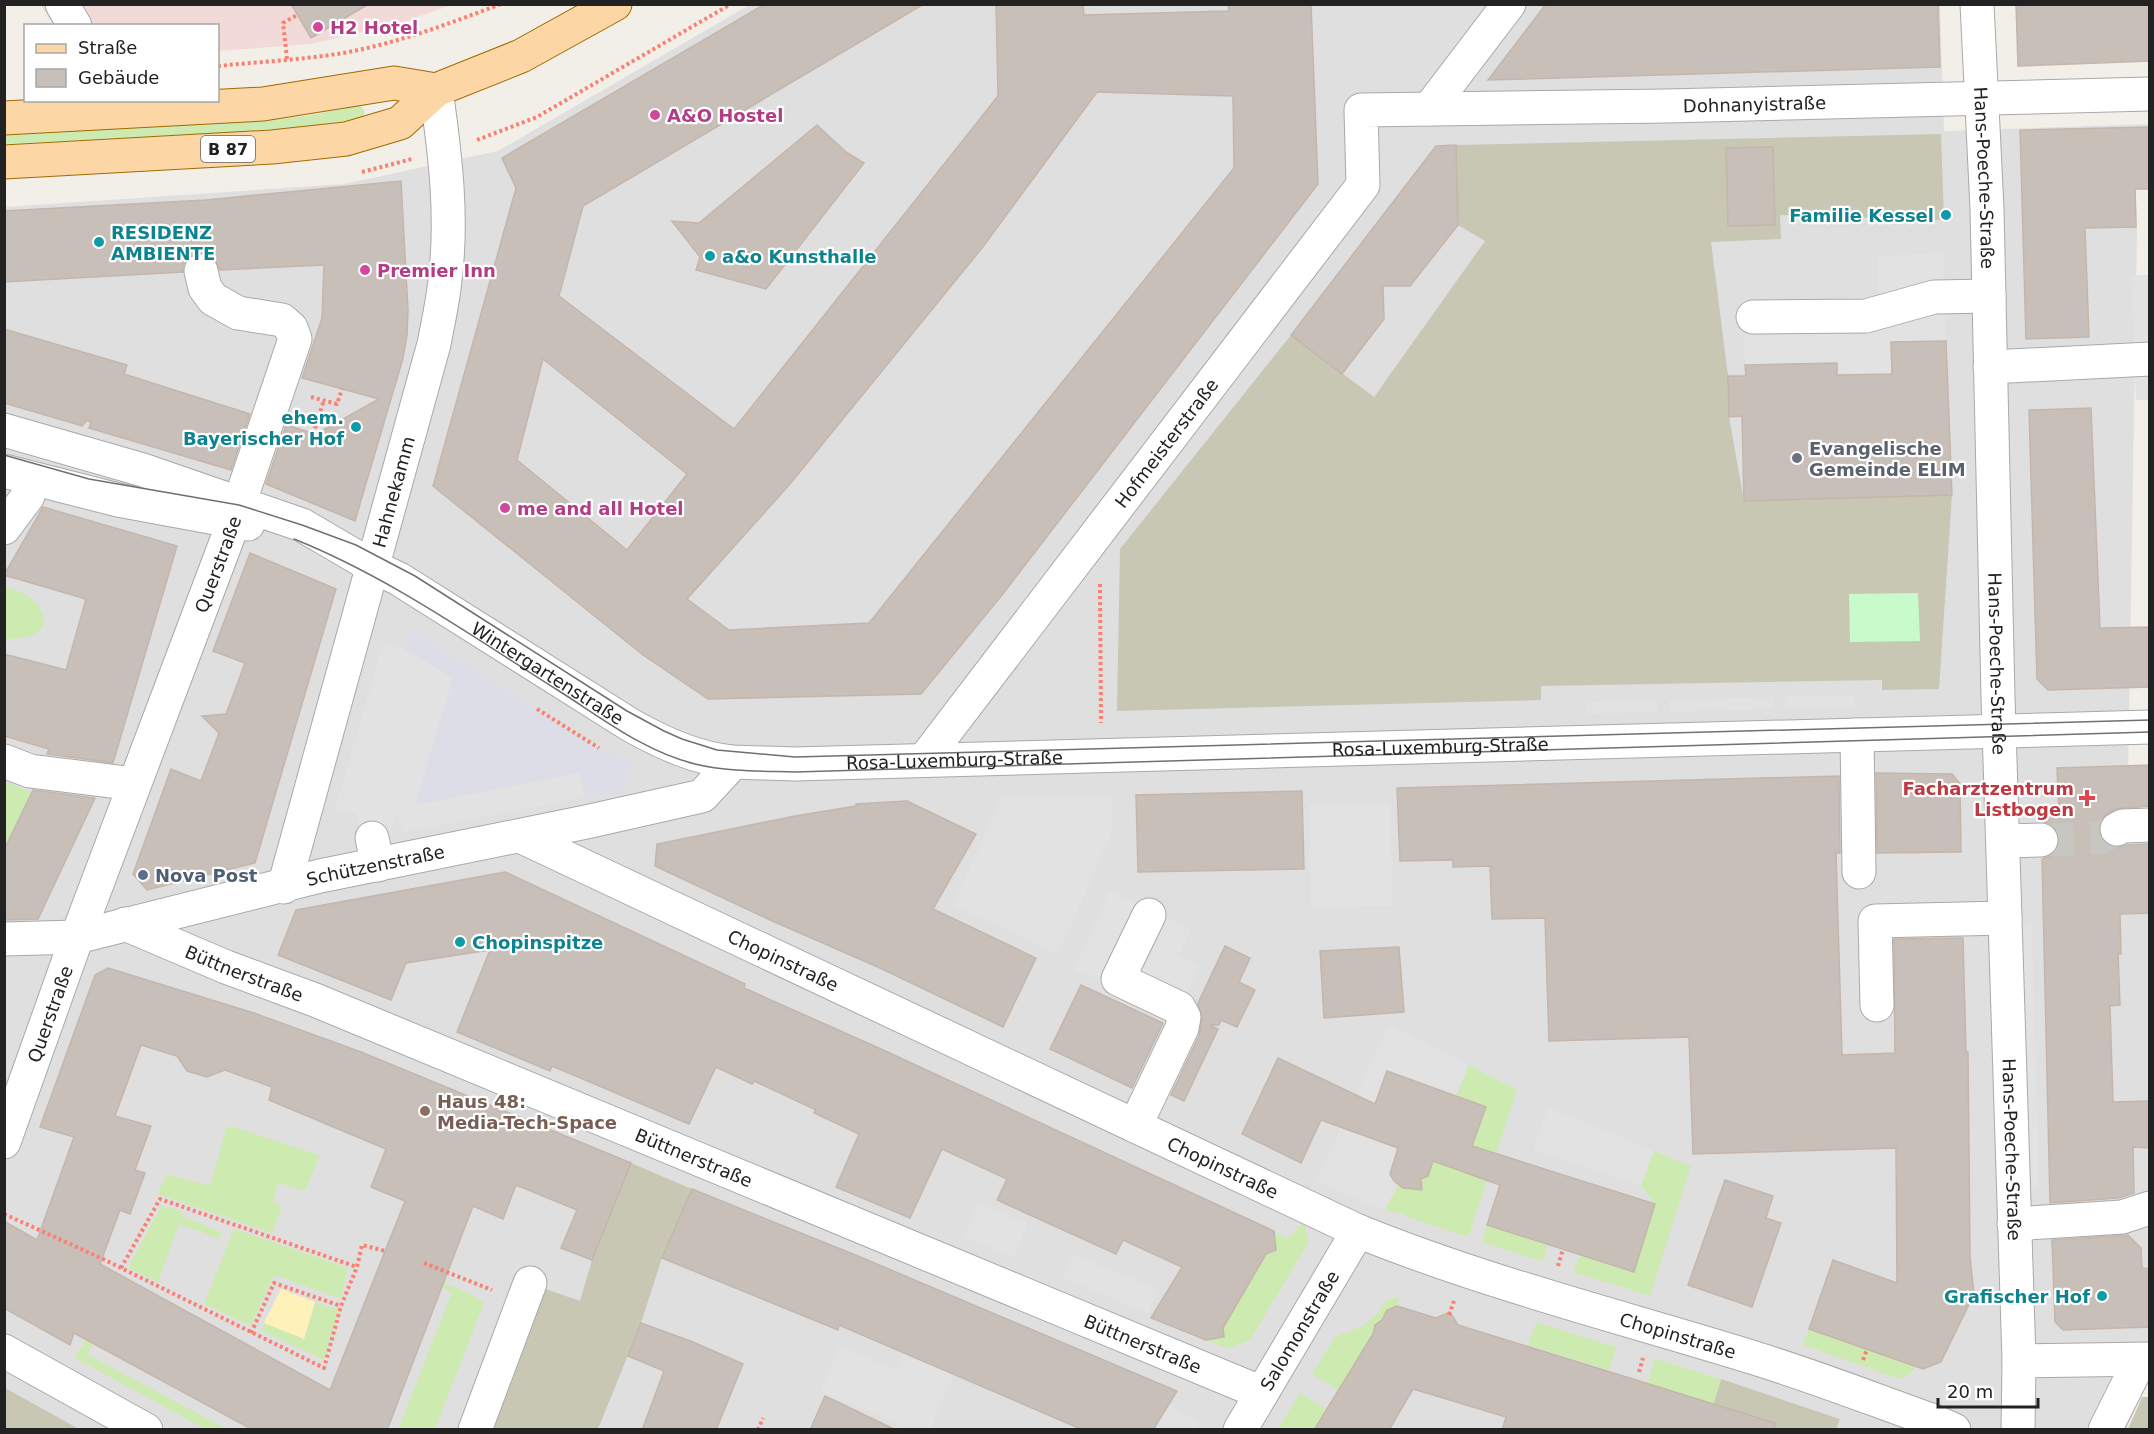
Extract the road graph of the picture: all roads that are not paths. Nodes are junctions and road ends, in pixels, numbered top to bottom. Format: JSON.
{"nodes":[{"id":1,"x":62,"y":4,"type":"edge"},
{"id":2,"x":615,"y":4,"type":"edge"},
{"id":3,"x":1509,"y":4,"type":"edge"},
{"id":4,"x":1977,"y":4,"type":"edge"},
{"id":5,"x":74,"y":24,"type":"edge"},
{"id":6,"x":436,"y":90,"type":"junction"},
{"id":7,"x":2150,"y":94,"type":"edge"},
{"id":8,"x":1980,"y":99,"type":"junction"},
{"id":9,"x":1429,"y":108,"type":"junction"},
{"id":10,"x":1361,"y":110,"type":"joint"},
{"id":11,"x":4,"y":118,"type":"edge"},
{"id":12,"x":4,"y":162,"type":"edge"},
{"id":13,"x":201,"y":271,"type":"dead end"},
{"id":14,"x":1989,"y":296,"type":"junction"},
{"id":15,"x":1753,"y":317,"type":"dead end"},
{"id":16,"x":2150,"y":359,"type":"edge"},
{"id":17,"x":1990,"y":368,"type":"junction"},
{"id":18,"x":4,"y":430,"type":"edge"},
{"id":19,"x":4,"y":471,"type":"edge"},
{"id":20,"x":28,"y":496,"type":"dead end"},
{"id":21,"x":236,"y":511,"type":"junction"},
{"id":22,"x":4,"y":528,"type":"edge"},
{"id":23,"x":372,"y":566,"type":"junction"},
{"id":24,"x":2150,"y":726,"type":"edge"},
{"id":25,"x":2000,"y":731,"type":"junction"},
{"id":26,"x":1857,"y":735,"type":"junction"},
{"id":27,"x":924,"y":760,"type":"junction"},
{"id":28,"x":4,"y":761,"type":"edge"},
{"id":29,"x":731,"y":762,"type":"junction"},
{"id":30,"x":134,"y":784,"type":"junction"},
{"id":31,"x":2150,"y":825,"type":"edge"},
{"id":32,"x":2117,"y":829,"type":"tunnel mouth"},
{"id":33,"x":520,"y":836,"type":"junction"},
{"id":34,"x":2041,"y":840,"type":"tunnel mouth"},
{"id":35,"x":2003,"y":841,"type":"junction"},
{"id":36,"x":1859,"y":872,"type":"dead end"},
{"id":37,"x":284,"y":887,"type":"junction"},
{"id":38,"x":1149,"y":915,"type":"dead end"},
{"id":39,"x":2005,"y":918,"type":"junction"},
{"id":40,"x":125,"y":924,"type":"junction"},
{"id":41,"x":77,"y":937,"type":"junction"},
{"id":42,"x":4,"y":939,"type":"edge"},
{"id":43,"x":1878,"y":1005,"type":"dead end"},
{"id":44,"x":1135,"y":1126,"type":"junction"},
{"id":45,"x":4,"y":1142,"type":"edge"},
{"id":46,"x":2150,"y":1208,"type":"edge"},
{"id":47,"x":2014,"y":1224,"type":"junction"},
{"id":48,"x":1358,"y":1231,"type":"junction"},
{"id":49,"x":527,"y":1293,"type":"road end"},
{"id":50,"x":4,"y":1351,"type":"edge"},
{"id":51,"x":2145,"y":1360,"type":"edge"},
{"id":52,"x":2019,"y":1361,"type":"junction"},
{"id":53,"x":1262,"y":1393,"type":"junction"},
{"id":54,"x":146,"y":1430,"type":"edge"},
{"id":55,"x":475,"y":1430,"type":"edge"},
{"id":56,"x":1239,"y":1430,"type":"edge"},
{"id":57,"x":1954,"y":1430,"type":"edge"},
{"id":58,"x":2018,"y":1430,"type":"edge"},
{"id":59,"x":2105,"y":1430,"type":"edge"}],
"edges":[{"from":1,"to":5,"type":"street"},
{"from":2,"to":6,"type":"main road","number":"B 87"},
{"from":3,"to":9,"type":"street"},
{"from":4,"to":8,"type":"street","name":"Hans-Poeche-Straße"},
{"from":6,"to":11,"type":"main road"},
{"from":6,"to":12,"type":"main road","number":"B 87"},
{"from":6,"to":23,"type":"street","name":"Hahnekamm"},
{"from":7,"to":8,"type":"street","name":"Dohnanyistraße"},
{"from":8,"to":9,"type":"street","name":"Dohnanyistraße"},
{"from":8,"to":14,"type":"street","name":"Hans-Poeche-Straße"},
{"from":9,"to":10,"type":"street","name":"Dohnanyistraße"},
{"from":10,"to":27,"type":"street","name":"Hofmeisterstraße"},
{"from":13,"to":21,"type":"street","name":"Querstraße"},
{"from":14,"to":15,"type":"street"},
{"from":14,"to":17,"type":"street","name":"Hans-Poeche-Straße"},
{"from":16,"to":17,"type":"street"},
{"from":17,"to":25,"type":"street","name":"Hans-Poeche-Straße"},
{"from":18,"to":21,"type":"street"},
{"from":19,"to":21,"type":"street"},
{"from":20,"to":22,"type":"street"},
{"from":21,"to":23,"type":"street","name":"Wintergartenstraße"},
{"from":21,"to":30,"type":"street","name":"Querstraße"},
{"from":23,"to":29,"type":"street","name":"Wintergartenstraße"},
{"from":23,"to":37,"type":"street","name":"Hahnekamm"},
{"from":24,"to":25,"type":"street","name":"Rosa-Luxemburg-Straße"},
{"from":25,"to":26,"type":"street","name":"Rosa-Luxemburg-Straße"},
{"from":25,"to":35,"type":"street","name":"Hans-Poeche-Straße"},
{"from":26,"to":27,"type":"street","name":"Rosa-Luxemburg-Straße"},
{"from":26,"to":36,"type":"street"},
{"from":27,"to":29,"type":"street","name":"Rosa-Luxemburg-Straße"},
{"from":28,"to":30,"type":"street"},
{"from":29,"to":33,"type":"street","name":"Schützenstraße"},
{"from":30,"to":41,"type":"street","name":"Querstraße"},
{"from":31,"to":32,"type":"street"},
{"from":33,"to":37,"type":"street","name":"Schützenstraße"},
{"from":33,"to":44,"type":"street","name":"Chopinstraße"},
{"from":34,"to":35,"type":"street"},
{"from":35,"to":39,"type":"street","name":"Hans-Poeche-Straße"},
{"from":37,"to":40,"type":"street","name":"Schützenstraße"},
{"from":38,"to":44,"type":"street"},
{"from":39,"to":43,"type":"street"},
{"from":39,"to":47,"type":"street","name":"Hans-Poeche-Straße"},
{"from":40,"to":41,"type":"street","name":"Schützenstraße"},
{"from":40,"to":53,"type":"street","name":"Büttnerstraße"},
{"from":41,"to":42,"type":"street","name":"Schützenstraße"},
{"from":41,"to":45,"type":"street","name":"Querstraße"},
{"from":44,"to":48,"type":"street","name":"Chopinstraße"},
{"from":46,"to":47,"type":"street"},
{"from":47,"to":52,"type":"street","name":"Hans-Poeche-Straße"},
{"from":48,"to":53,"type":"street","name":"Salomonstraße"},
{"from":48,"to":57,"type":"street","name":"Chopinstraße"},
{"from":49,"to":55,"type":"street"},
{"from":50,"to":54,"type":"street"},
{"from":51,"to":52,"type":"street"},
{"from":51,"to":59,"type":"street"},
{"from":52,"to":58,"type":"street","name":"Hans-Poeche-Straße"},
{"from":53,"to":56,"type":"street","name":"Salomonstraße"}]}
